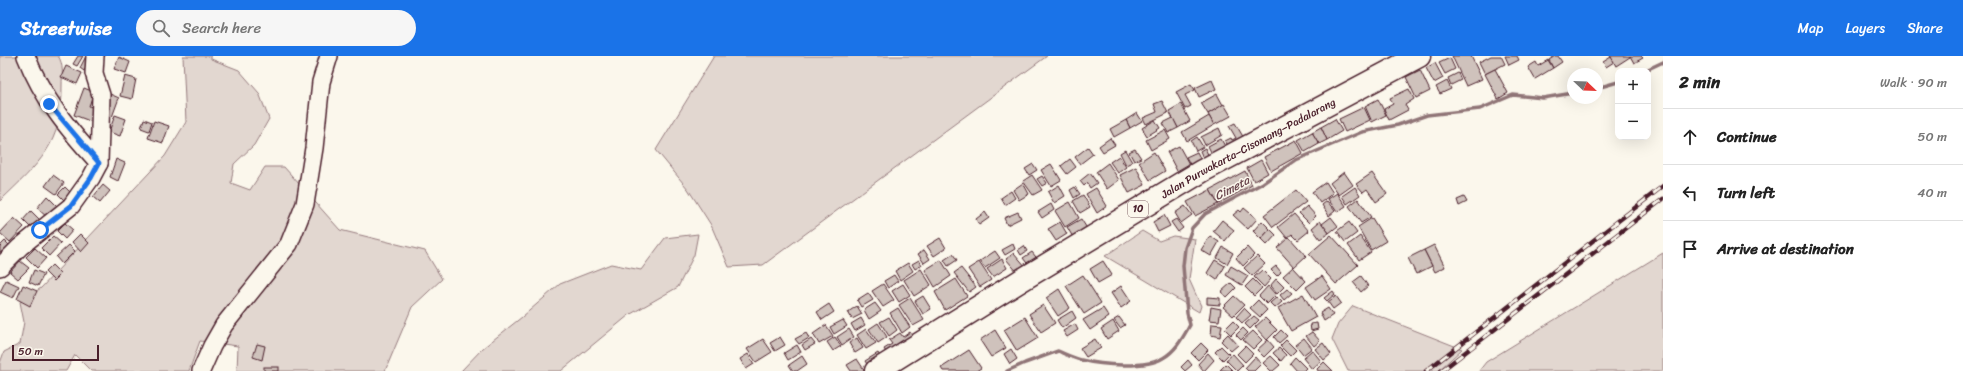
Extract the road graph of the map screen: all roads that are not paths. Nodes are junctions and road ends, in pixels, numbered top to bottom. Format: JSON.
{"nodes":[{"id":1,"x":26,"y":56,"type":"edge"},
{"id":2,"x":95,"y":56,"type":"edge"},
{"id":3,"x":329,"y":56,"type":"edge"},
{"id":4,"x":1412,"y":58,"type":"edge"},
{"id":5,"x":99,"y":163,"type":"junction"},
{"id":6,"x":0,"y":267,"type":"edge"},
{"id":7,"x":201,"y":371,"type":"edge"},
{"id":8,"x":876,"y":371,"type":"edge"}],
"edges":[{"from":1,"to":5,"type":"street"},
{"from":2,"to":5,"type":"street"},
{"from":3,"to":7,"type":"street"},
{"from":4,"to":8,"type":"highway","name":"Jalan Purwakarta–Cisomang–Padalarang","number":"10"},
{"from":5,"to":6,"type":"street"}]}
